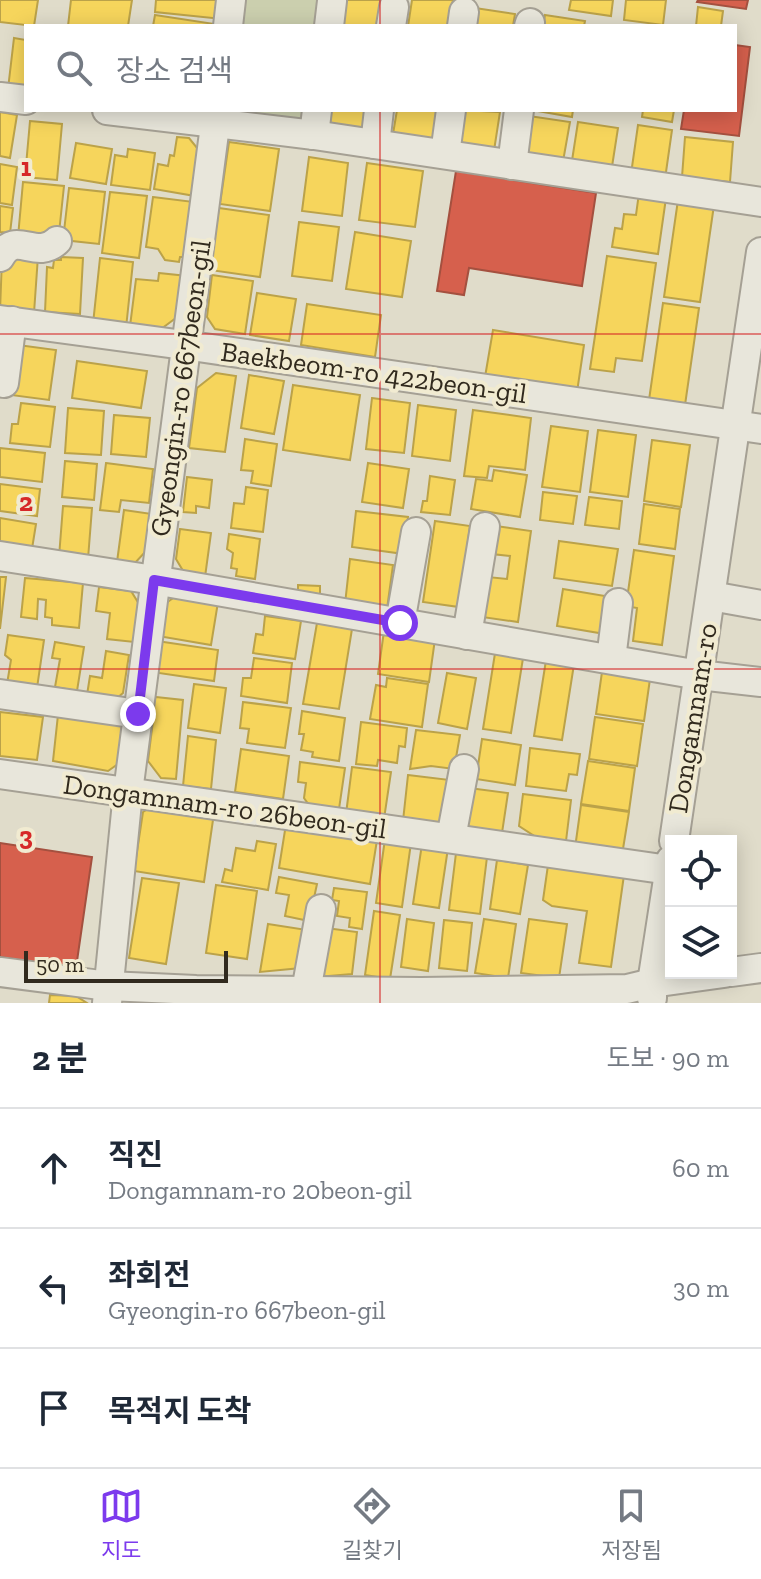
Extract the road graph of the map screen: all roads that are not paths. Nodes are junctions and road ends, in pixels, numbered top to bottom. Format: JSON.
{"nodes":[{"id":1,"x":231,"y":0,"type":"edge"},
{"id":2,"x":332,"y":1,"type":"edge"},
{"id":3,"x":228,"y":24,"type":"edge"},
{"id":4,"x":329,"y":24,"type":"edge"},
{"id":5,"x":0,"y":97,"type":"edge"},
{"id":6,"x":24,"y":100,"type":"edge"},
{"id":7,"x":143,"y":112,"type":"edge"},
{"id":8,"x":379,"y":112,"type":"edge"},
{"id":9,"x":451,"y":112,"type":"edge"},
{"id":10,"x":519,"y":112,"type":"edge"},
{"id":11,"x":216,"y":116,"type":"edge"},
{"id":12,"x":316,"y":123,"type":"edge"},
{"id":13,"x":375,"y":144,"type":"junction"},
{"id":14,"x":445,"y":154,"type":"junction"},
{"id":15,"x":512,"y":165,"type":"junction"},
{"id":16,"x":761,"y":202,"type":"edge"},
{"id":17,"x":57,"y":241,"type":"dead end"},
{"id":18,"x":761,"y":252,"type":"edge"},
{"id":19,"x":0,"y":257,"type":"edge"},
{"id":20,"x":6,"y":320,"type":"edge"},
{"id":21,"x":185,"y":345,"type":"junction"},
{"id":22,"x":4,"y":383,"type":"dead end"},
{"id":23,"x":748,"y":427,"type":"edge"},
{"id":24,"x":485,"y":527,"type":"dead end"},
{"id":25,"x":416,"y":532,"type":"dead end"},
{"id":26,"x":0,"y":556,"type":"edge"},
{"id":27,"x":154,"y":580,"type":"junction"},
{"id":28,"x":711,"y":596,"type":"junction"},
{"id":29,"x":618,"y":603,"type":"dead end"},
{"id":30,"x":761,"y":605,"type":"edge"},
{"id":31,"x":400,"y":623,"type":"junction"},
{"id":32,"x":467,"y":635,"type":"junction"},
{"id":33,"x":611,"y":659,"type":"junction"},
{"id":34,"x":699,"y":675,"type":"junction"},
{"id":35,"x":761,"y":682,"type":"edge"},
{"id":36,"x":0,"y":694,"type":"edge"},
{"id":37,"x":138,"y":714,"type":"junction"},
{"id":38,"x":464,"y":769,"type":"dead end"},
{"id":39,"x":0,"y":774,"type":"edge"},
{"id":40,"x":128,"y":792,"type":"junction"},
{"id":41,"x":675,"y":835,"type":"edge"},
{"id":42,"x":451,"y":838,"type":"junction"},
{"id":43,"x":665,"y":864,"type":"edge"},
{"id":44,"x":665,"y":901,"type":"edge"},
{"id":45,"x":321,"y":909,"type":"dead end"},
{"id":46,"x":761,"y":968,"type":"edge"},
{"id":47,"x":737,"y":971,"type":"edge"},
{"id":48,"x":0,"y":972,"type":"edge"},
{"id":49,"x":702,"y":979,"type":"edge"},
{"id":50,"x":652,"y":993,"type":"edge"},
{"id":51,"x":107,"y":994,"type":"edge"},
{"id":52,"x":295,"y":995,"type":"edge"},
{"id":53,"x":353,"y":998,"type":"edge"},
{"id":54,"x":421,"y":998,"type":"edge"}],
"edges":[{"from":1,"to":3,"type":"street"},
{"from":2,"to":4,"type":"street"},
{"from":5,"to":6,"type":"street"},
{"from":7,"to":11,"type":"street"},
{"from":8,"to":13,"type":"street"},
{"from":9,"to":14,"type":"street"},
{"from":10,"to":15,"type":"street"},
{"from":11,"to":12,"type":"street"},
{"from":11,"to":21,"type":"street","name":"Gyeongin-ro 667beon-gil"},
{"from":12,"to":13,"type":"street"},
{"from":13,"to":14,"type":"street"},
{"from":14,"to":15,"type":"street"},
{"from":15,"to":16,"type":"street"},
{"from":17,"to":19,"type":"street"},
{"from":18,"to":23,"type":"street","name":"Dongamnam-ro"},
{"from":20,"to":21,"type":"street","name":"Baekbeom-ro 422beon-gil"},
{"from":20,"to":22,"type":"street","name":"Baekbeom-ro 422beon-gil"},
{"from":21,"to":23,"type":"street","name":"Baekbeom-ro 422beon-gil"},
{"from":21,"to":27,"type":"street","name":"Gyeongin-ro 667beon-gil"},
{"from":23,"to":28,"type":"street","name":"Dongamnam-ro"},
{"from":24,"to":32,"type":"street"},
{"from":25,"to":31,"type":"street"},
{"from":26,"to":27,"type":"street"},
{"from":27,"to":31,"type":"street"},
{"from":27,"to":37,"type":"street","name":"Gyeongin-ro 667beon-gil"},
{"from":28,"to":30,"type":"street","name":"Dongamnam-ro"},
{"from":28,"to":34,"type":"street","name":"Dongamnam-ro"},
{"from":29,"to":33,"type":"street"},
{"from":31,"to":32,"type":"street"},
{"from":32,"to":33,"type":"street"},
{"from":33,"to":34,"type":"street"},
{"from":34,"to":35,"type":"street"},
{"from":34,"to":41,"type":"street","name":"Dongamnam-ro"},
{"from":36,"to":37,"type":"street"},
{"from":37,"to":40,"type":"street","name":"Gyeongin-ro 667beon-gil"},
{"from":38,"to":42,"type":"street"},
{"from":39,"to":40,"type":"street","name":"Dongamnam-ro 26beon-gil"},
{"from":40,"to":42,"type":"street","name":"Dongamnam-ro 26beon-gil"},
{"from":40,"to":51,"type":"street","name":"Gyeongin-ro 667beon-gil"},
{"from":42,"to":43,"type":"street","name":"Dongamnam-ro 26beon-gil"},
{"from":44,"to":50,"type":"street"},
{"from":45,"to":52,"type":"street"},
{"from":46,"to":47,"type":"street"},
{"from":48,"to":51,"type":"street"},
{"from":49,"to":50,"type":"street"},
{"from":50,"to":54,"type":"street"},
{"from":51,"to":52,"type":"street"},
{"from":52,"to":53,"type":"street"},
{"from":53,"to":54,"type":"street"}]}
